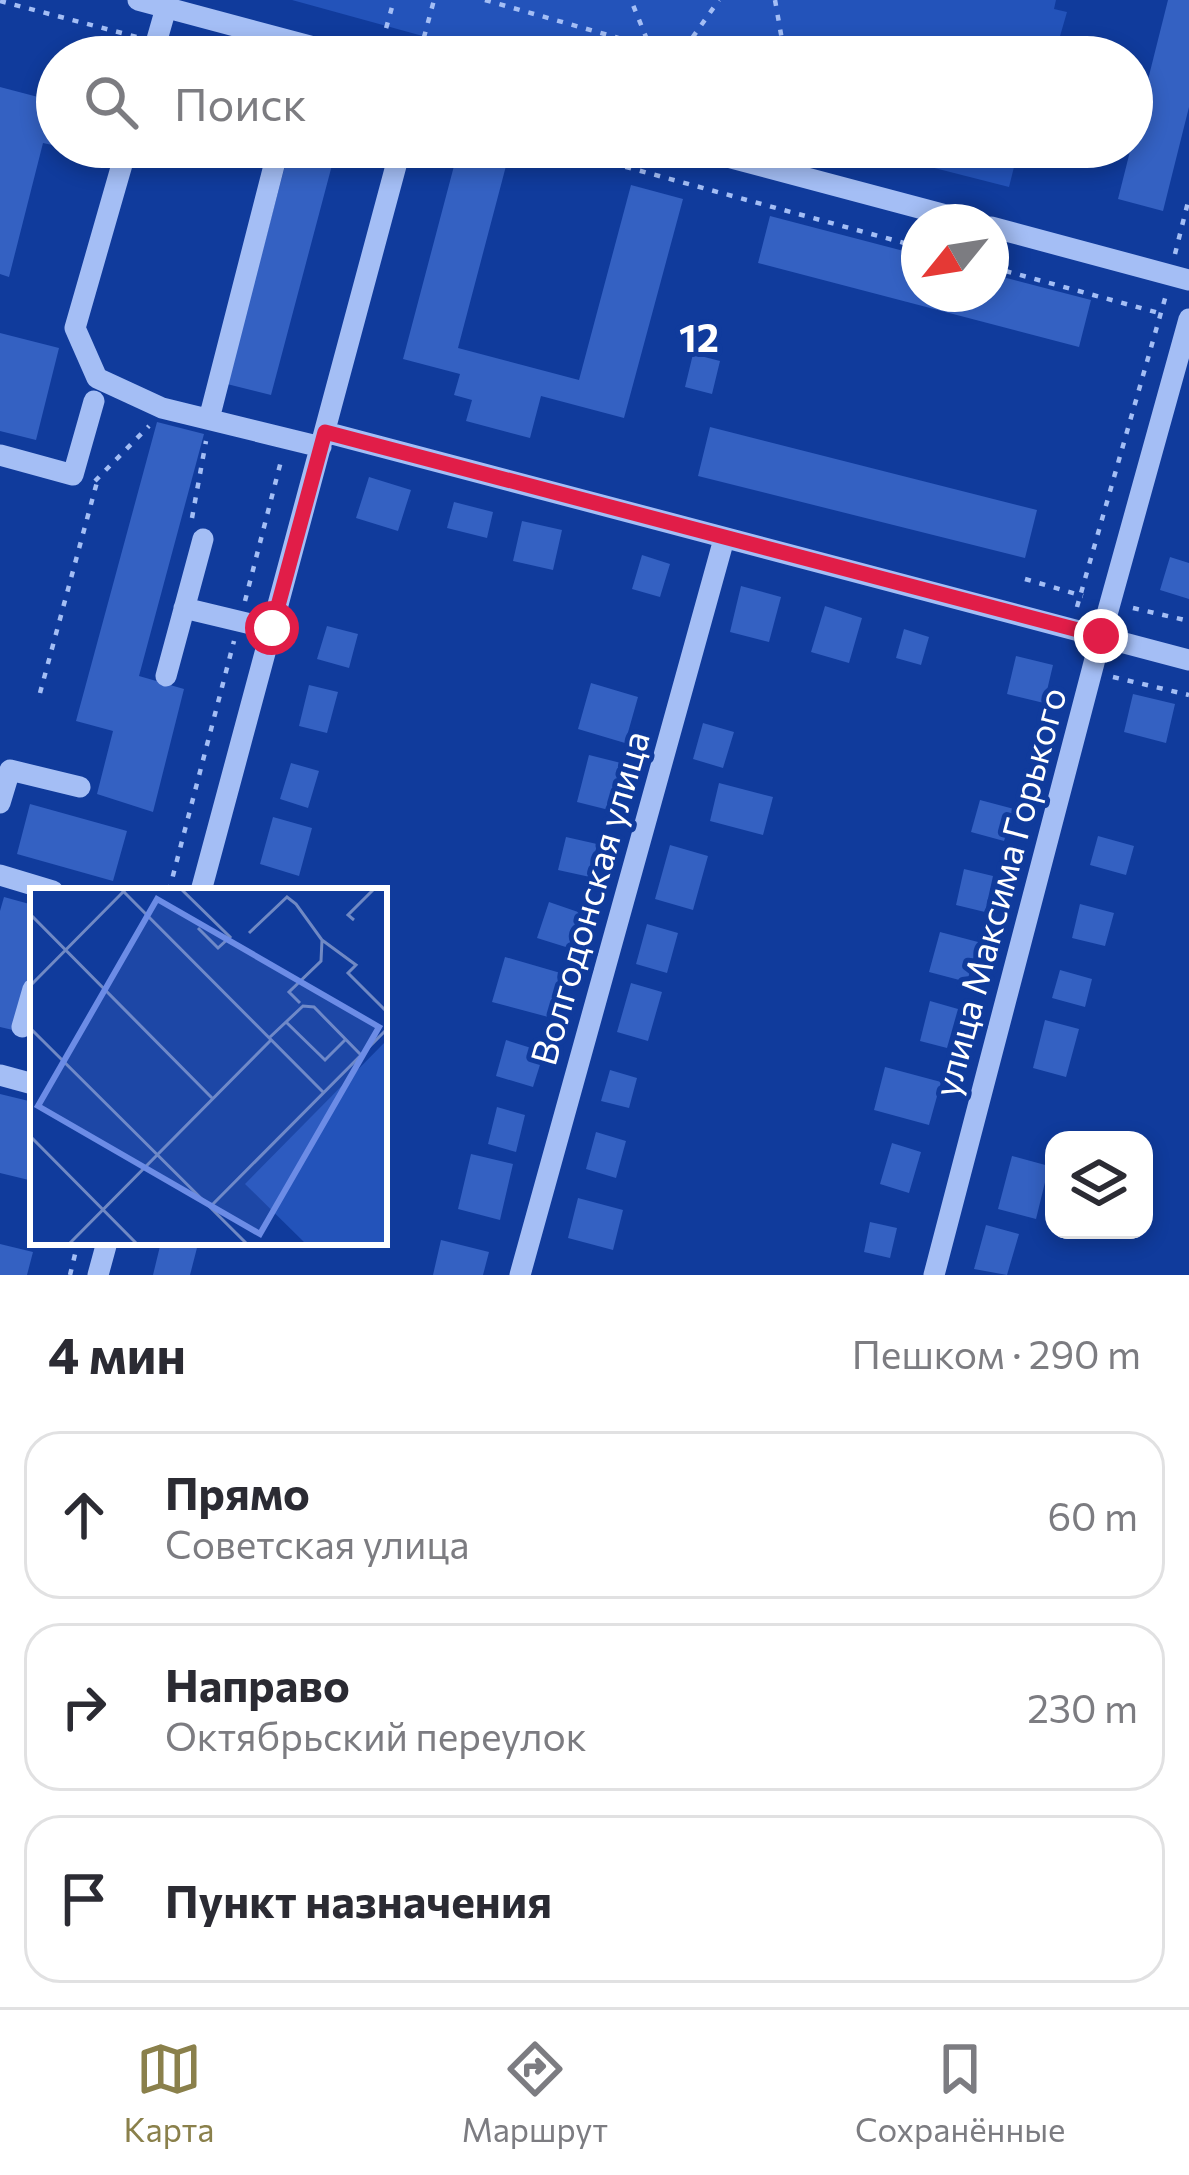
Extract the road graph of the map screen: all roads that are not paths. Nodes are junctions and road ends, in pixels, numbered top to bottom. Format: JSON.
{"nodes":[{"id":1,"x":138,"y":0,"type":"edge"},
{"id":2,"x":166,"y":8,"type":"junction"},
{"id":3,"x":158,"y":36,"type":"edge"},
{"id":4,"x":272,"y":36,"type":"edge"},
{"id":5,"x":121,"y":168,"type":"edge"},
{"id":6,"x":273,"y":168,"type":"edge"},
{"id":7,"x":395,"y":168,"type":"edge"},
{"id":8,"x":769,"y":168,"type":"edge"},
{"id":9,"x":904,"y":204,"type":"edge"},
{"id":10,"x":1009,"y":232,"type":"edge"},
{"id":11,"x":1189,"y":280,"type":"edge"},
{"id":12,"x":1189,"y":319,"type":"edge"},
{"id":13,"x":94,"y":401,"type":"dead end"},
{"id":14,"x":208,"y":426,"type":"junction"},
{"id":15,"x":323,"y":439,"type":"junction"},
{"id":16,"x":0,"y":455,"type":"edge"},
{"id":17,"x":724,"y":539,"type":"junction"},
{"id":18,"x":201,"y":544,"type":"road end"},
{"id":19,"x":184,"y":608,"type":"junction"},
{"id":20,"x":272,"y":628,"type":"junction"},
{"id":21,"x":1101,"y":636,"type":"junction"},
{"id":22,"x":1189,"y":660,"type":"edge"},
{"id":23,"x":166,"y":676,"type":"dead end"},
{"id":24,"x":80,"y":787,"type":"dead end"},
{"id":25,"x":0,"y":803,"type":"edge"},
{"id":26,"x":0,"y":875,"type":"edge"},
{"id":27,"x":43,"y":888,"type":"edge"},
{"id":28,"x":202,"y":888,"type":"edge"},
{"id":29,"x":30,"y":999,"type":"edge"},
{"id":30,"x":22,"y":1027,"type":"dead end"},
{"id":31,"x":0,"y":1075,"type":"edge"},
{"id":32,"x":30,"y":1083,"type":"edge"},
{"id":33,"x":106,"y":1245,"type":"edge"},
{"id":34,"x":98,"y":1275,"type":"edge"},
{"id":35,"x":520,"y":1275,"type":"edge"},
{"id":36,"x":934,"y":1275,"type":"edge"}],
"edges":[{"from":1,"to":2,"type":"street"},
{"from":2,"to":3,"type":"street"},
{"from":2,"to":4,"type":"street"},
{"from":5,"to":14,"type":"street"},
{"from":6,"to":14,"type":"street"},
{"from":7,"to":15,"type":"street"},
{"from":8,"to":9,"type":"street"},
{"from":10,"to":11,"type":"street"},
{"from":12,"to":21,"type":"street","name":"улица Максима Горького"},
{"from":13,"to":16,"type":"street"},
{"from":14,"to":15,"type":"street"},
{"from":15,"to":17,"type":"street"},
{"from":15,"to":20,"type":"street"},
{"from":17,"to":21,"type":"street"},
{"from":17,"to":35,"type":"street","name":"Волгодонская улица"},
{"from":18,"to":19,"type":"street"},
{"from":19,"to":20,"type":"street"},
{"from":19,"to":23,"type":"street"},
{"from":20,"to":28,"type":"street"},
{"from":21,"to":22,"type":"street"},
{"from":21,"to":36,"type":"street","name":"улица Максима Горького"},
{"from":24,"to":25,"type":"street"},
{"from":26,"to":27,"type":"street"},
{"from":29,"to":30,"type":"street"},
{"from":31,"to":32,"type":"street"},
{"from":33,"to":34,"type":"street"}]}
